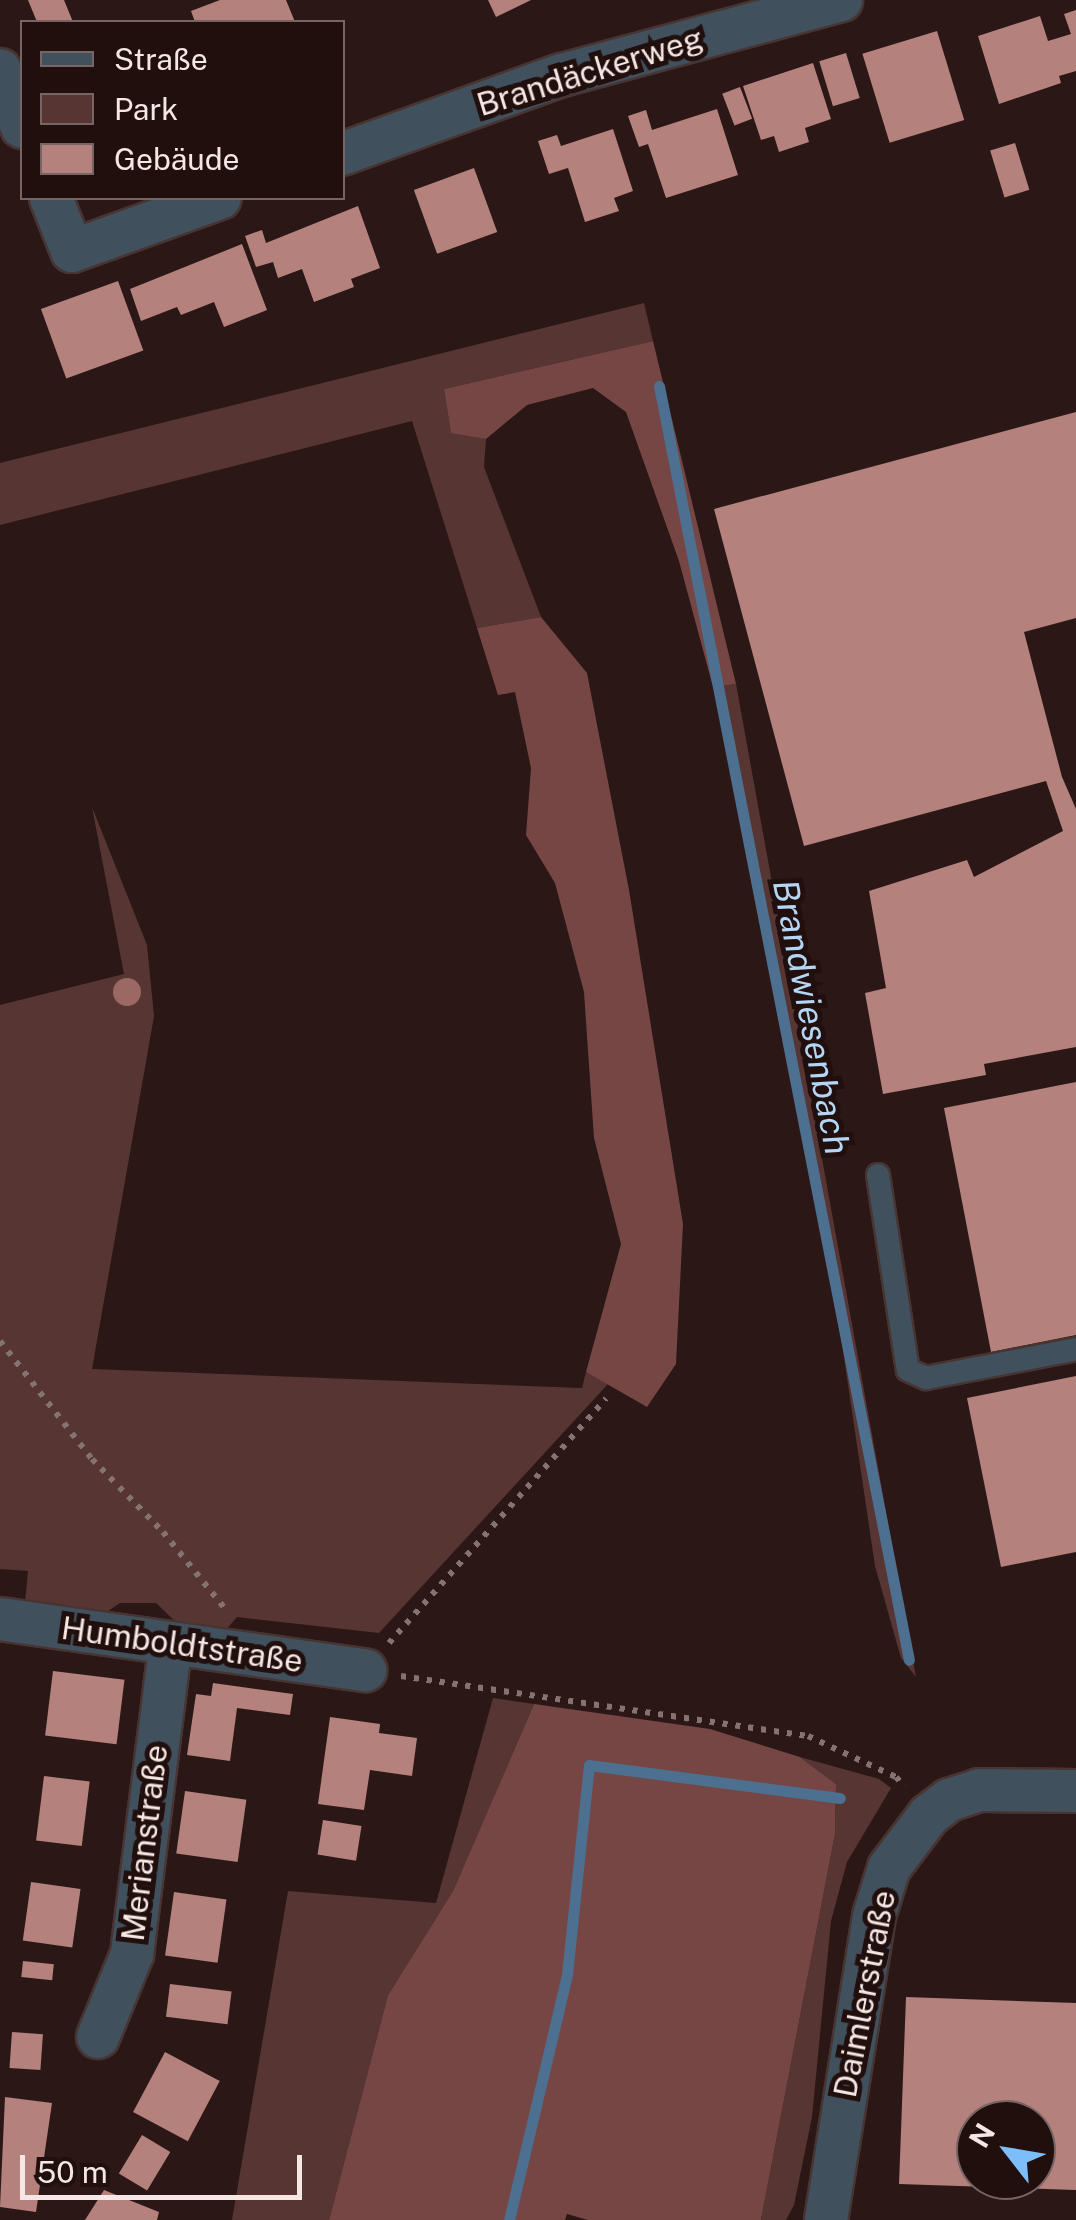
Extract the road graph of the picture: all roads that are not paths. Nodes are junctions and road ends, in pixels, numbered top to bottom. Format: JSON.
{"nodes":[{"id":1,"x":841,"y":0,"type":"edge"},
{"id":2,"x":0,"y":70,"type":"edge"},
{"id":3,"x":20,"y":122,"type":"edge"},
{"id":4,"x":345,"y":153,"type":"edge"},
{"id":5,"x":51,"y":200,"type":"edge"},
{"id":6,"x":214,"y":200,"type":"edge"},
{"id":7,"x":878,"y":1175,"type":"dead end"},
{"id":8,"x":1076,"y":1348,"type":"edge"},
{"id":9,"x":0,"y":1619,"type":"edge"},
{"id":10,"x":171,"y":1643,"type":"junction"},
{"id":11,"x":365,"y":1670,"type":"road end"},
{"id":12,"x":1076,"y":1791,"type":"edge"},
{"id":13,"x":98,"y":2037,"type":"dead end"},
{"id":14,"x":826,"y":2220,"type":"edge"}],
"edges":[{"from":1,"to":4,"type":"street","name":"Brandäckerweg"},
{"from":2,"to":3,"type":"street"},
{"from":5,"to":6,"type":"street"},
{"from":7,"to":8,"type":"lane"},
{"from":9,"to":10,"type":"street","name":"Humboldtstraße"},
{"from":10,"to":11,"type":"street","name":"Humboldtstraße"},
{"from":10,"to":13,"type":"street","name":"Merianstraße"},
{"from":12,"to":14,"type":"street","name":"Daimlerstraße"}]}
